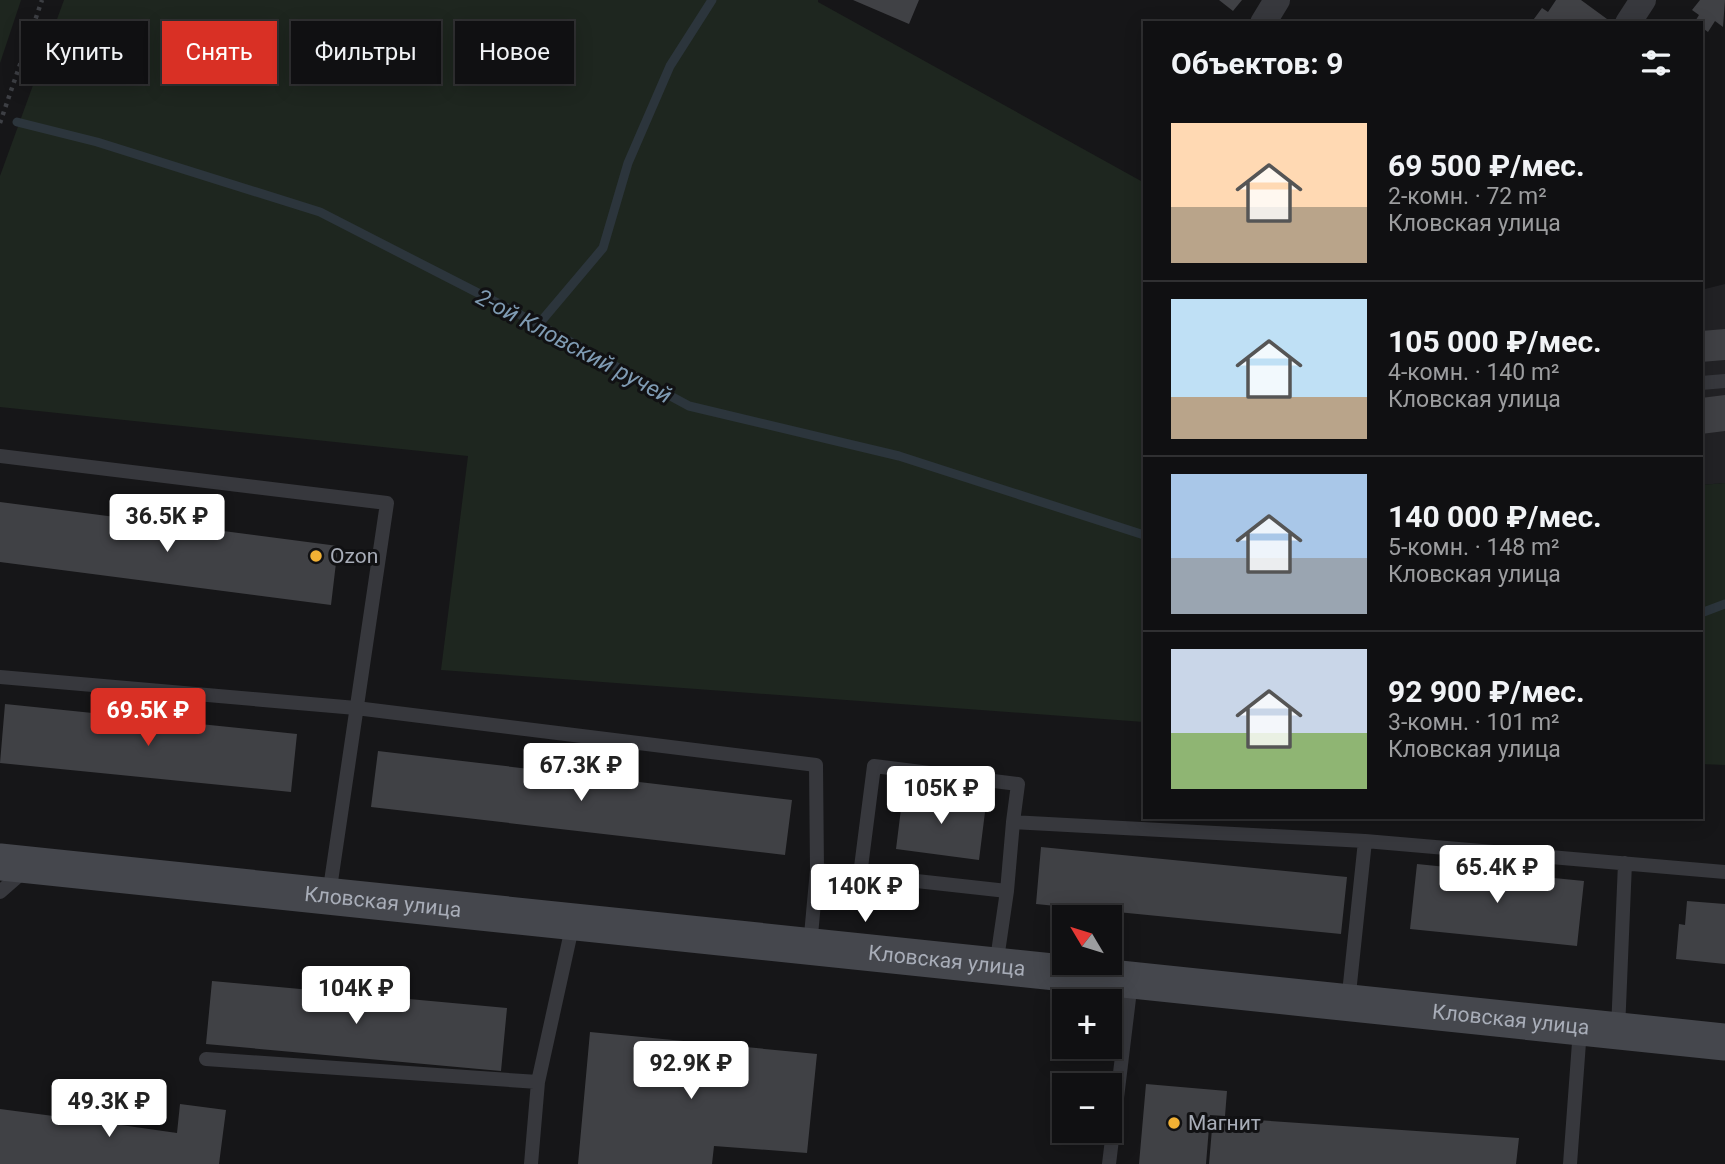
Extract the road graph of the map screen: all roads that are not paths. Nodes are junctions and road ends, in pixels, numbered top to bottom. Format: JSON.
{"nodes":[{"id":1,"x":1278,"y":0,"type":"edge"},
{"id":2,"x":1643,"y":0,"type":"edge"},
{"id":3,"x":1263,"y":21,"type":"edge"},
{"id":4,"x":1629,"y":21,"type":"edge"},
{"id":5,"x":1725,"y":381,"type":"edge"},
{"id":6,"x":1703,"y":383,"type":"edge"},
{"id":7,"x":0,"y":456,"type":"edge"},
{"id":8,"x":0,"y":677,"type":"edge"},
{"id":9,"x":356,"y":708,"type":"junction"},
{"id":10,"x":1013,"y":822,"type":"junction"},
{"id":11,"x":1365,"y":841,"type":"junction"},
{"id":12,"x":1625,"y":863,"type":"junction"},
{"id":13,"x":15,"y":864,"type":"edge"},
{"id":14,"x":817,"y":870,"type":"junction"},
{"id":15,"x":1725,"y":872,"type":"edge"},
{"id":16,"x":860,"y":875,"type":"junction"},
{"id":17,"x":1007,"y":891,"type":"junction"},
{"id":18,"x":0,"y":892,"type":"edge"},
{"id":19,"x":328,"y":897,"type":"junction"},
{"id":20,"x":573,"y":923,"type":"junction"},
{"id":21,"x":810,"y":947,"type":"junction"},
{"id":22,"x":996,"y":967,"type":"junction"},
{"id":23,"x":1132,"y":981,"type":"junction"},
{"id":24,"x":1348,"y":1003,"type":"junction"},
{"id":25,"x":1580,"y":1027,"type":"junction"},
{"id":26,"x":1618,"y":1032,"type":"junction"},
{"id":27,"x":1725,"y":1042,"type":"edge"},
{"id":28,"x":206,"y":1059,"type":"dead end"},
{"id":29,"x":538,"y":1082,"type":"junction"},
{"id":30,"x":531,"y":1164,"type":"edge"},
{"id":31,"x":1109,"y":1164,"type":"edge"},
{"id":32,"x":1570,"y":1164,"type":"edge"}],
"edges":[{"from":1,"to":3,"type":"street"},
{"from":2,"to":4,"type":"street"},
{"from":5,"to":6,"type":"lane"},
{"from":7,"to":9,"type":"lane"},
{"from":8,"to":9,"type":"lane"},
{"from":9,"to":14,"type":"lane"},
{"from":9,"to":19,"type":"lane"},
{"from":10,"to":11,"type":"lane"},
{"from":10,"to":16,"type":"lane"},
{"from":10,"to":17,"type":"lane"},
{"from":11,"to":12,"type":"lane"},
{"from":11,"to":24,"type":"lane"},
{"from":12,"to":15,"type":"lane"},
{"from":12,"to":26,"type":"lane"},
{"from":13,"to":18,"type":"lane"},
{"from":13,"to":19,"type":"street","name":"Кловская улица"},
{"from":14,"to":16,"type":"lane"},
{"from":14,"to":21,"type":"lane"},
{"from":16,"to":17,"type":"lane"},
{"from":17,"to":22,"type":"lane"},
{"from":19,"to":20,"type":"street","name":"Кловская улица"},
{"from":20,"to":21,"type":"street","name":"Кловская улица"},
{"from":20,"to":29,"type":"lane"},
{"from":21,"to":22,"type":"street","name":"Кловская улица"},
{"from":22,"to":23,"type":"street","name":"Кловская улица"},
{"from":23,"to":24,"type":"street","name":"Кловская улица"},
{"from":23,"to":31,"type":"lane"},
{"from":24,"to":25,"type":"street","name":"Кловская улица"},
{"from":25,"to":26,"type":"street","name":"Кловская улица"},
{"from":25,"to":32,"type":"lane"},
{"from":26,"to":27,"type":"street","name":"Кловская улица"},
{"from":28,"to":29,"type":"lane"},
{"from":29,"to":30,"type":"lane"}]}
